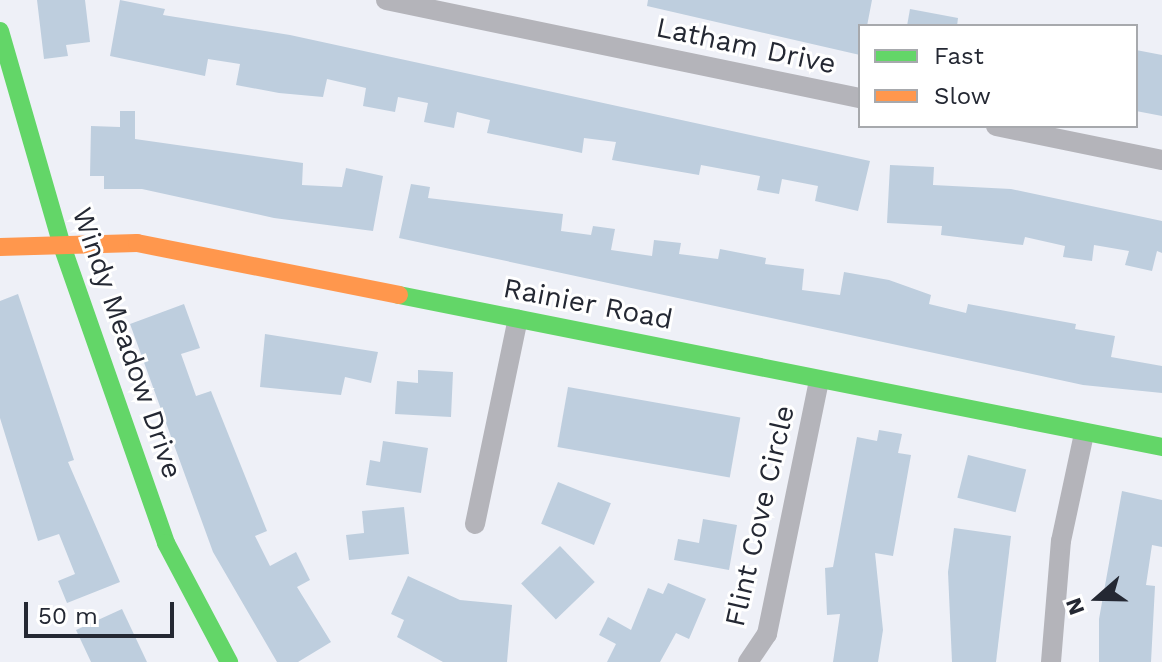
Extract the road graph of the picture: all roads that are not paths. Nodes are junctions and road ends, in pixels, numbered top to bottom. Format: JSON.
{"nodes":[{"id":1,"x":386,"y":0,"type":"edge"},
{"id":2,"x":0,"y":31,"type":"edge"},
{"id":3,"x":858,"y":98,"type":"edge"},
{"id":4,"x":1006,"y":128,"type":"edge"},
{"id":5,"x":1162,"y":160,"type":"edge"},
{"id":6,"x":61,"y":243,"type":"junction"},
{"id":7,"x":0,"y":247,"type":"edge"},
{"id":8,"x":518,"y":319,"type":"junction"},
{"id":9,"x":819,"y":380,"type":"junction"},
{"id":10,"x":1084,"y":434,"type":"junction"},
{"id":11,"x":1162,"y":447,"type":"edge"},
{"id":12,"x":475,"y":524,"type":"dead end"},
{"id":13,"x":229,"y":662,"type":"edge"},
{"id":14,"x":748,"y":662,"type":"edge"},
{"id":15,"x":1051,"y":662,"type":"edge"}],
"edges":[{"from":1,"to":3,"type":"street","name":"Latham Drive"},
{"from":2,"to":6,"type":"street","name":"Windy Meadow Drive"},
{"from":4,"to":5,"type":"street"},
{"from":6,"to":7,"type":"street","name":"Rainier Road"},
{"from":6,"to":8,"type":"street","name":"Rainier Road"},
{"from":6,"to":13,"type":"street","name":"Windy Meadow Drive"},
{"from":8,"to":9,"type":"street","name":"Rainier Road"},
{"from":8,"to":12,"type":"street"},
{"from":9,"to":10,"type":"street","name":"Rainier Road"},
{"from":9,"to":14,"type":"street","name":"Flint Cove Circle"},
{"from":10,"to":11,"type":"street","name":"Rainier Road"},
{"from":10,"to":15,"type":"street"}]}
